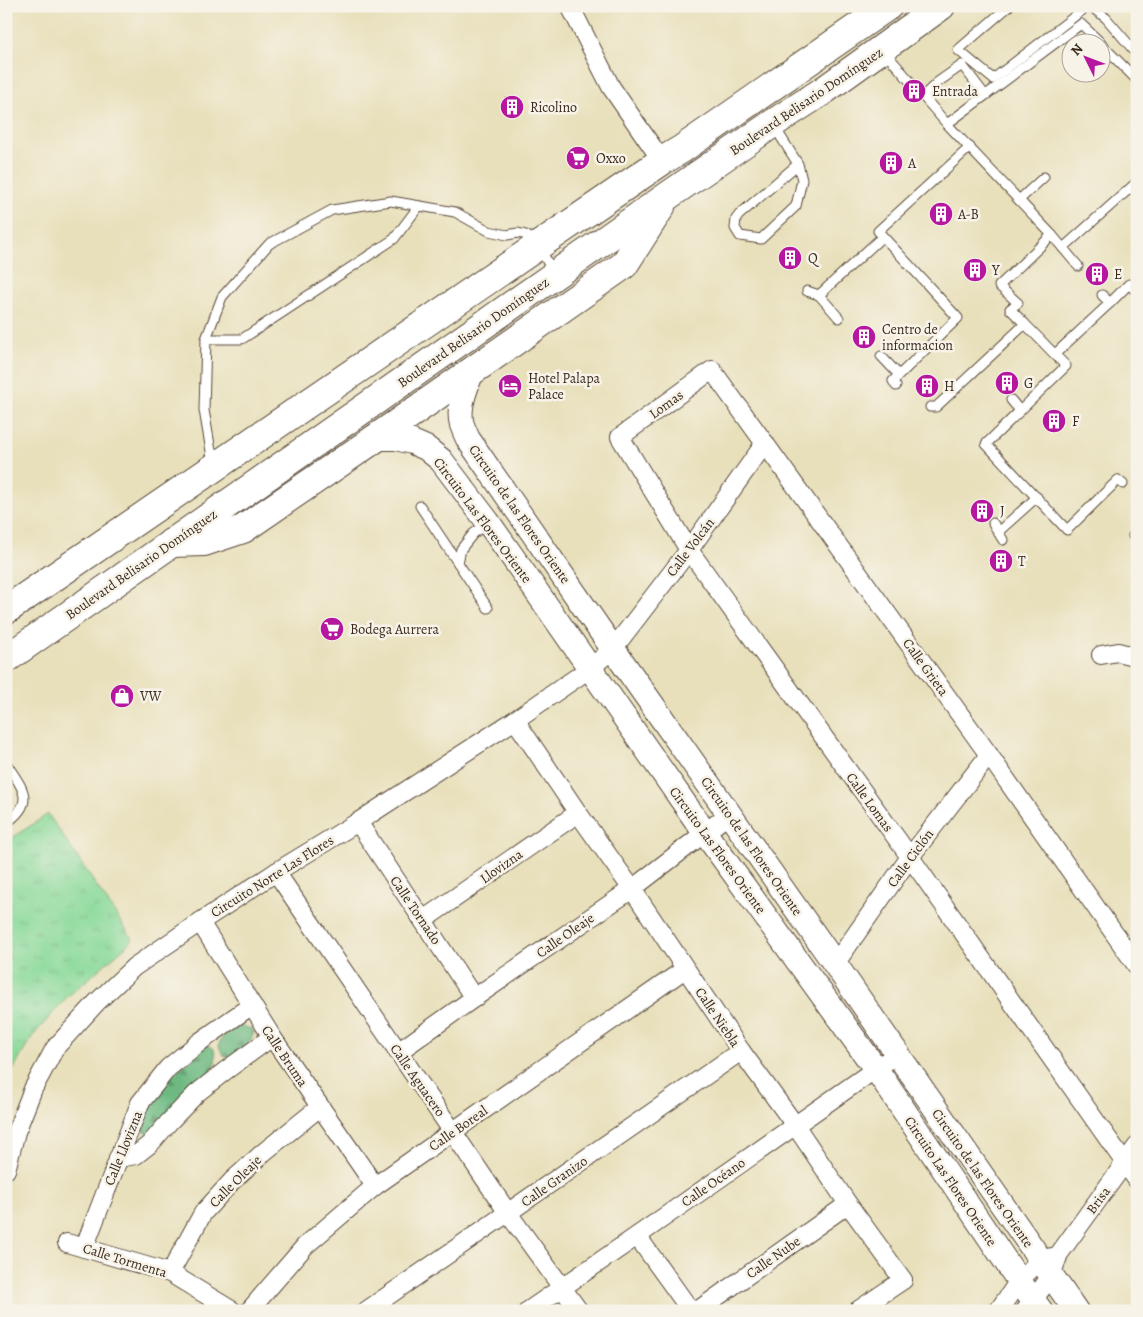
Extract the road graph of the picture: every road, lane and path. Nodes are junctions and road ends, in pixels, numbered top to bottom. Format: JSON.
{"nodes":[{"id":1,"x":570,"y":6,"type":"edge"},
{"id":2,"x":888,"y":6,"type":"edge"},
{"id":3,"x":941,"y":6,"type":"edge"},
{"id":4,"x":1010,"y":6,"type":"edge"},
{"id":5,"x":1089,"y":6,"type":"edge"},
{"id":6,"x":1070,"y":32,"type":"edge"},
{"id":7,"x":1089,"y":32,"type":"edge"},
{"id":8,"x":1060,"y":40,"type":"edge"},
{"id":9,"x":1110,"y":53,"type":"edge"},
{"id":10,"x":1137,"y":54,"type":"edge"},
{"id":11,"x":1137,"y":80,"type":"edge"},
{"id":12,"x":823,"y":91,"type":"junction"},
{"id":13,"x":985,"y":95,"type":"junction"},
{"id":14,"x":923,"y":96,"type":"junction"},
{"id":15,"x":772,"y":124,"type":"junction"},
{"id":16,"x":947,"y":124,"type":"junction"},
{"id":17,"x":970,"y":147,"type":"junction"},
{"id":18,"x":672,"y":155,"type":"junction"},
{"id":19,"x":798,"y":164,"type":"junction"},
{"id":20,"x":699,"y":174,"type":"junction"},
{"id":21,"x":1044,"y":177,"type":"dead end"},
{"id":22,"x":1137,"y":182,"type":"edge"},
{"id":23,"x":669,"y":195,"type":"junction"},
{"id":24,"x":1019,"y":200,"type":"junction"},
{"id":25,"x":419,"y":206,"type":"junction"},
{"id":26,"x":1052,"y":235,"type":"junction"},
{"id":27,"x":882,"y":237,"type":"junction"},
{"id":28,"x":539,"y":246,"type":"junction"},
{"id":29,"x":1063,"y":248,"type":"junction"},
{"id":30,"x":1078,"y":266,"type":"dead end"},
{"id":31,"x":547,"y":285,"type":"junction"},
{"id":32,"x":807,"y":291,"type":"dead end"},
{"id":33,"x":1137,"y":292,"type":"edge"},
{"id":34,"x":818,"y":295,"type":"junction"},
{"id":35,"x":1102,"y":295,"type":"dead end"},
{"id":36,"x":1110,"y":303,"type":"junction"},
{"id":37,"x":839,"y":318,"type":"dead end"},
{"id":38,"x":1025,"y":324,"type":"junction"},
{"id":39,"x":206,"y":339,"type":"junction"},
{"id":40,"x":1055,"y":354,"type":"junction"},
{"id":41,"x":881,"y":356,"type":"dead end"},
{"id":42,"x":712,"y":370,"type":"joint"},
{"id":43,"x":472,"y":371,"type":"junction"},
{"id":44,"x":899,"y":375,"type":"junction"},
{"id":45,"x":896,"y":386,"type":"dead end"},
{"id":46,"x":1012,"y":400,"type":"dead end"},
{"id":47,"x":930,"y":407,"type":"dead end"},
{"id":48,"x":1020,"y":411,"type":"junction"},
{"id":49,"x":620,"y":437,"type":"joint"},
{"id":50,"x":376,"y":438,"type":"junction"},
{"id":51,"x":765,"y":443,"type":"junction"},
{"id":52,"x":214,"y":468,"type":"junction"},
{"id":53,"x":1123,"y":484,"type":"dead end"},
{"id":54,"x":1037,"y":497,"type":"junction"},
{"id":55,"x":420,"y":506,"type":"dead end"},
{"id":56,"x":488,"y":522,"type":"junction"},
{"id":57,"x":993,"y":523,"type":"dead end"},
{"id":58,"x":1137,"y":532,"type":"edge"},
{"id":59,"x":1137,"y":540,"type":"edge"},
{"id":60,"x":171,"y":543,"type":"junction"},
{"id":61,"x":688,"y":550,"type":"junction"},
{"id":62,"x":458,"y":563,"type":"junction"},
{"id":63,"x":488,"y":608,"type":"dead end"},
{"id":64,"x":6,"y":610,"type":"edge"},
{"id":65,"x":613,"y":649,"type":"junction"},
{"id":66,"x":1136,"y":655,"type":"edge"},
{"id":67,"x":1101,"y":656,"type":"dead end"},
{"id":68,"x":6,"y":659,"type":"edge"},
{"id":69,"x":590,"y":669,"type":"junction"},
{"id":70,"x":515,"y":720,"type":"junction"},
{"id":71,"x":989,"y":755,"type":"junction"},
{"id":72,"x":6,"y":763,"type":"edge"},
{"id":73,"x":578,"y":813,"type":"junction"},
{"id":74,"x":729,"y":814,"type":"junction"},
{"id":75,"x":358,"y":822,"type":"junction"},
{"id":76,"x":6,"y":823,"type":"edge"},
{"id":77,"x":704,"y":833,"type":"junction"},
{"id":78,"x":910,"y":857,"type":"junction"},
{"id":79,"x":276,"y":872,"type":"junction"},
{"id":80,"x":632,"y":889,"type":"junction"},
{"id":81,"x":423,"y":920,"type":"junction"},
{"id":82,"x":200,"y":922,"type":"junction"},
{"id":83,"x":835,"y":964,"type":"junction"},
{"id":84,"x":1137,"y":966,"type":"edge"},
{"id":85,"x":685,"y":969,"type":"junction"},
{"id":86,"x":474,"y":998,"type":"junction"},
{"id":87,"x":252,"y":1005,"type":"junction"},
{"id":88,"x":272,"y":1037,"type":"junction"},
{"id":89,"x":741,"y":1050,"type":"junction"},
{"id":90,"x":398,"y":1052,"type":"junction"},
{"id":91,"x":897,"y":1054,"type":"junction"},
{"id":92,"x":876,"y":1069,"type":"junction"},
{"id":93,"x":320,"y":1107,"type":"junction"},
{"id":94,"x":795,"y":1125,"type":"junction"},
{"id":95,"x":454,"y":1131,"type":"junction"},
{"id":96,"x":1137,"y":1146,"type":"edge"},
{"id":97,"x":118,"y":1158,"type":"junction"},
{"id":98,"x":1125,"y":1163,"type":"junction"},
{"id":99,"x":6,"y":1170,"type":"edge"},
{"id":100,"x":1137,"y":1180,"type":"edge"},
{"id":101,"x":375,"y":1186,"type":"junction"},
{"id":102,"x":848,"y":1204,"type":"junction"},
{"id":103,"x":508,"y":1213,"type":"junction"},
{"id":104,"x":637,"y":1236,"type":"junction"},
{"id":105,"x":75,"y":1245,"type":"joint"},
{"id":106,"x":1050,"y":1263,"type":"junction"},
{"id":107,"x":170,"y":1272,"type":"junction"},
{"id":108,"x":903,"y":1280,"type":"junction"},
{"id":109,"x":562,"y":1287,"type":"junction"},
{"id":110,"x":1029,"y":1300,"type":"edge"},
{"id":111,"x":233,"y":1311,"type":"edge"},
{"id":112,"x":250,"y":1311,"type":"edge"},
{"id":113,"x":366,"y":1311,"type":"edge"},
{"id":114,"x":528,"y":1311,"type":"edge"},
{"id":115,"x":579,"y":1311,"type":"edge"},
{"id":116,"x":691,"y":1311,"type":"edge"},
{"id":117,"x":697,"y":1311,"type":"edge"},
{"id":118,"x":857,"y":1311,"type":"edge"},
{"id":119,"x":880,"y":1311,"type":"edge"},
{"id":120,"x":998,"y":1311,"type":"edge"},
{"id":121,"x":1076,"y":1311,"type":"edge"}],
"edges":[{"from":1,"to":18,"type":"street"},
{"from":2,"to":18,"type":"main road"},
{"from":3,"to":12,"type":"main road","name":"Boulevard Belisario Domínguez"},
{"from":4,"to":5,"type":"lane"},
{"from":5,"to":10,"type":"lane"},
{"from":6,"to":7,"type":"lane"},
{"from":8,"to":13,"type":"lane"},
{"from":9,"to":11,"type":"lane"},
{"from":12,"to":14,"type":"lane"},
{"from":12,"to":15,"type":"main road","name":"Boulevard Belisario Domínguez"},
{"from":13,"to":14,"type":"lane"},
{"from":13,"to":16,"type":"lane"},
{"from":14,"to":16,"type":"lane"},
{"from":15,"to":19,"type":"lane"},
{"from":15,"to":20,"type":"main road","name":"Boulevard Belisario Domínguez"},
{"from":16,"to":17,"type":"lane"},
{"from":17,"to":24,"type":"lane"},
{"from":17,"to":27,"type":"lane"},
{"from":18,"to":20,"type":"main road"},
{"from":18,"to":28,"type":"main road"},
{"from":19,"to":19,"type":"lane"},
{"from":20,"to":23,"type":"main road","name":"Boulevard Belisario Domínguez"},
{"from":21,"to":24,"type":"lane"},
{"from":22,"to":29,"type":"lane"},
{"from":23,"to":31,"type":"main road","name":"Boulevard Belisario Domínguez"},
{"from":23,"to":43,"type":"main road"},
{"from":24,"to":26,"type":"lane"},
{"from":25,"to":28,"type":"lane"},
{"from":25,"to":39,"type":"lane"},
{"from":25,"to":39,"type":"lane"},
{"from":26,"to":29,"type":"lane"},
{"from":26,"to":38,"type":"lane"},
{"from":27,"to":34,"type":"lane"},
{"from":27,"to":44,"type":"lane"},
{"from":28,"to":31,"type":"lane"},
{"from":28,"to":52,"type":"main road"},
{"from":29,"to":30,"type":"lane"},
{"from":31,"to":60,"type":"main road","name":"Boulevard Belisario Domínguez"},
{"from":32,"to":34,"type":"lane"},
{"from":33,"to":36,"type":"lane"},
{"from":34,"to":37,"type":"lane"},
{"from":35,"to":36,"type":"lane"},
{"from":36,"to":40,"type":"lane"},
{"from":38,"to":40,"type":"lane"},
{"from":38,"to":47,"type":"lane"},
{"from":39,"to":52,"type":"lane"},
{"from":40,"to":48,"type":"lane"},
{"from":41,"to":44,"type":"lane"},
{"from":42,"to":49,"type":"street","name":"Lomas"},
{"from":42,"to":51,"type":"street","name":"Calle Grieta"},
{"from":43,"to":50,"type":"main road"},
{"from":43,"to":65,"type":"main road","name":"Circuito de las Flores Oriente"},
{"from":44,"to":45,"type":"lane"},
{"from":46,"to":48,"type":"lane"},
{"from":48,"to":54,"type":"lane"},
{"from":49,"to":61,"type":"street","name":"Calle Lomas"},
{"from":50,"to":56,"type":"main road","name":"Circuito Las Flores Oriente"},
{"from":50,"to":60,"type":"main road"},
{"from":51,"to":61,"type":"street","name":"Calle Volcán"},
{"from":51,"to":71,"type":"street","name":"Calle Grieta"},
{"from":52,"to":64,"type":"main road"},
{"from":53,"to":54,"type":"lane"},
{"from":54,"to":57,"type":"lane"},
{"from":55,"to":62,"type":"lane"},
{"from":56,"to":62,"type":"lane"},
{"from":56,"to":69,"type":"main road","name":"Circuito Las Flores Oriente"},
{"from":58,"to":59,"type":"lane"},
{"from":60,"to":68,"type":"main road","name":"Boulevard Belisario Domínguez"},
{"from":61,"to":65,"type":"street","name":"Calle Volcán"},
{"from":61,"to":78,"type":"street","name":"Calle Lomas"},
{"from":62,"to":63,"type":"lane"},
{"from":65,"to":69,"type":"street","name":"Circuito Norte Las Flores"},
{"from":65,"to":74,"type":"main road","name":"Circuito de las Flores Oriente"},
{"from":66,"to":67,"type":"street"},
{"from":69,"to":70,"type":"street","name":"Circuito Norte Las Flores"},
{"from":69,"to":77,"type":"main road","name":"Circuito Las Flores Oriente"},
{"from":70,"to":73,"type":"street","name":"Calle Niebla"},
{"from":70,"to":75,"type":"street","name":"Circuito Norte Las Flores"},
{"from":71,"to":78,"type":"street","name":"Calle Ciclón"},
{"from":71,"to":84,"type":"street","name":"Calle Grieta"},
{"from":72,"to":76,"type":"lane"},
{"from":73,"to":80,"type":"street","name":"Calle Niebla"},
{"from":73,"to":81,"type":"street","name":"Llovizna"},
{"from":74,"to":77,"type":"street","name":"Calle Oleaje"},
{"from":74,"to":83,"type":"main road","name":"Circuito de las Flores Oriente"},
{"from":75,"to":79,"type":"street","name":"Circuito Norte Las Flores"},
{"from":75,"to":81,"type":"street","name":"Calle Tornado"},
{"from":77,"to":80,"type":"street","name":"Calle Oleaje"},
{"from":77,"to":92,"type":"main road","name":"Circuito Las Flores Oriente"},
{"from":78,"to":83,"type":"street","name":"Calle Ciclón"},
{"from":78,"to":98,"type":"street","name":"Calle Lomas"},
{"from":79,"to":82,"type":"street","name":"Circuito Norte Las Flores"},
{"from":79,"to":90,"type":"street","name":"Calle Aguacero"},
{"from":80,"to":85,"type":"street","name":"Calle Niebla"},
{"from":80,"to":86,"type":"street","name":"Calle Oleaje"},
{"from":81,"to":86,"type":"street","name":"Calle Tornado"},
{"from":82,"to":87,"type":"street","name":"Calle Bruma"},
{"from":82,"to":99,"type":"street","name":"Circuito Norte Las Flores"},
{"from":83,"to":91,"type":"main road","name":"Circuito de las Flores Oriente"},
{"from":85,"to":89,"type":"street","name":"Calle Niebla"},
{"from":85,"to":95,"type":"street","name":"Calle Boreal"},
{"from":86,"to":90,"type":"street","name":"Calle Oleaje"},
{"from":87,"to":88,"type":"street","name":"Calle Bruma"},
{"from":87,"to":97,"type":"street","name":"Calle Llovizna"},
{"from":88,"to":93,"type":"street","name":"Calle Bruma"},
{"from":88,"to":97,"type":"street"},
{"from":89,"to":94,"type":"street","name":"Calle Niebla"},
{"from":89,"to":103,"type":"street","name":"Calle Granizo"},
{"from":90,"to":95,"type":"street","name":"Calle Aguacero"},
{"from":91,"to":92,"type":"street","name":"Calle Océano"},
{"from":91,"to":106,"type":"main road","name":"Circuito de las Flores Oriente"},
{"from":92,"to":94,"type":"street","name":"Calle Océano"},
{"from":92,"to":110,"type":"main road","name":"Circuito Las Flores Oriente"},
{"from":93,"to":101,"type":"street","name":"Calle Bruma"},
{"from":93,"to":107,"type":"street","name":"Calle Oleaje"},
{"from":94,"to":102,"type":"street","name":"Calle Niebla"},
{"from":94,"to":104,"type":"street","name":"Calle Océano"},
{"from":95,"to":101,"type":"street","name":"Calle Boreal"},
{"from":95,"to":103,"type":"street","name":"Calle Aguacero"},
{"from":96,"to":98,"type":"street","name":"Brisa"},
{"from":97,"to":105,"type":"street","name":"Calle Llovizna"},
{"from":98,"to":100,"type":"street","name":"Calle Lomas"},
{"from":98,"to":106,"type":"street","name":"Brisa"},
{"from":101,"to":112,"type":"street","name":"Calle Boreal"},
{"from":102,"to":108,"type":"street","name":"Calle Niebla"},
{"from":102,"to":117,"type":"street","name":"Calle Nube"},
{"from":103,"to":109,"type":"street","name":"Calle Aguacero"},
{"from":103,"to":113,"type":"street","name":"Calle Granizo"},
{"from":104,"to":109,"type":"street","name":"Calle Océano"},
{"from":104,"to":116,"type":"street"},
{"from":105,"to":107,"type":"street","name":"Calle Tormenta"},
{"from":106,"to":110,"type":"street","name":"Brisa"},
{"from":106,"to":121,"type":"main road","name":"Circuito de las Flores Oriente"},
{"from":107,"to":111,"type":"street","name":"Calle Tormenta"},
{"from":108,"to":118,"type":"street"},
{"from":108,"to":119,"type":"street"},
{"from":109,"to":114,"type":"street","name":"Calle Océano"},
{"from":109,"to":115,"type":"street","name":"Calle Aguacero"},
{"from":110,"to":120,"type":"street","name":"Brisa"}]}
